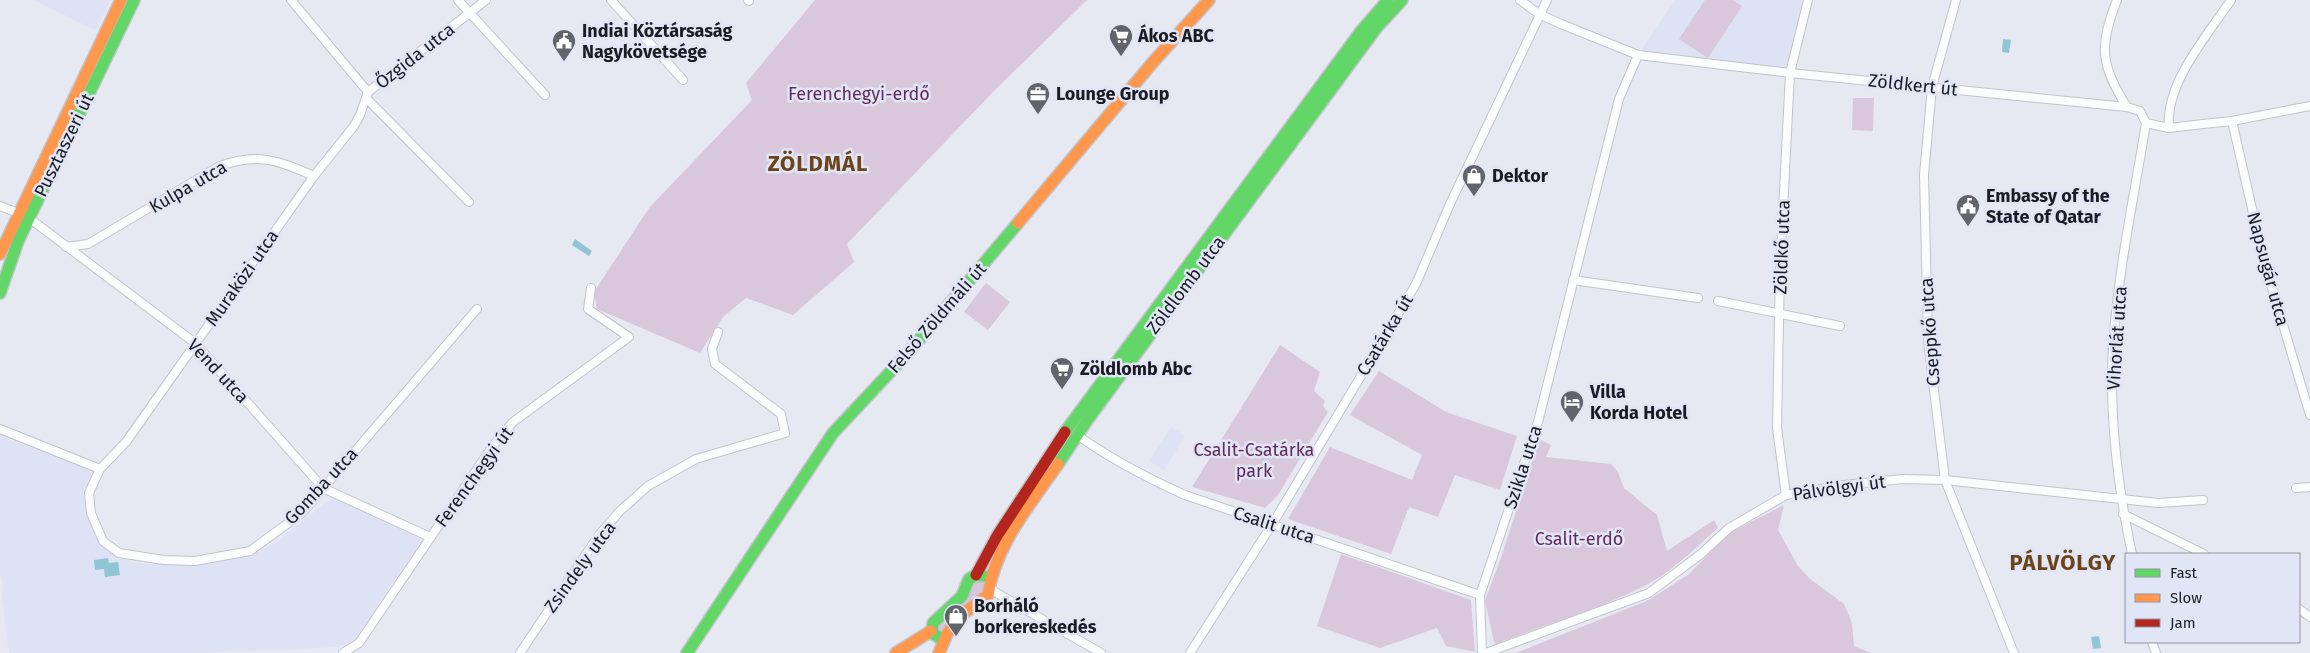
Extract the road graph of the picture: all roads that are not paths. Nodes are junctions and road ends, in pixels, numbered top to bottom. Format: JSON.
{"nodes":[{"id":1,"x":121,"y":0,"type":"edge"},
{"id":2,"x":134,"y":0,"type":"edge"},
{"id":3,"x":290,"y":0,"type":"edge"},
{"id":4,"x":458,"y":0,"type":"edge"},
{"id":5,"x":486,"y":0,"type":"edge"},
{"id":6,"x":611,"y":0,"type":"edge"},
{"id":7,"x":1210,"y":0,"type":"edge"},
{"id":8,"x":1388,"y":0,"type":"edge"},
{"id":9,"x":1402,"y":0,"type":"edge"},
{"id":10,"x":1520,"y":0,"type":"edge"},
{"id":11,"x":1547,"y":0,"type":"edge"},
{"id":12,"x":1808,"y":0,"type":"edge"},
{"id":13,"x":1956,"y":0,"type":"edge"},
{"id":14,"x":2117,"y":0,"type":"edge"},
{"id":15,"x":2232,"y":0,"type":"edge"},
{"id":16,"x":470,"y":14,"type":"junction"},
{"id":17,"x":1539,"y":14,"type":"junction"},
{"id":18,"x":1638,"y":55,"type":"junction"},
{"id":19,"x":1790,"y":73,"type":"junction"},
{"id":20,"x":683,"y":80,"type":"dead end"},
{"id":21,"x":1932,"y":87,"type":"junction"},
{"id":22,"x":367,"y":95,"type":"junction"},
{"id":23,"x":545,"y":95,"type":"dead end"},
{"id":24,"x":2310,"y":106,"type":"edge"},
{"id":25,"x":2127,"y":107,"type":"junction"},
{"id":26,"x":2232,"y":121,"type":"junction"},
{"id":27,"x":2146,"y":123,"type":"junction"},
{"id":28,"x":2169,"y":128,"type":"junction"},
{"id":29,"x":314,"y":176,"type":"junction"},
{"id":30,"x":469,"y":202,"type":"dead end"},
{"id":31,"x":0,"y":206,"type":"edge"},
{"id":32,"x":24,"y":215,"type":"junction"},
{"id":33,"x":66,"y":247,"type":"junction"},
{"id":34,"x":0,"y":254,"type":"edge"},
{"id":35,"x":1573,"y":280,"type":"junction"},
{"id":36,"x":591,"y":288,"type":"dead end"},
{"id":37,"x":0,"y":293,"type":"edge"},
{"id":38,"x":1698,"y":298,"type":"dead end"},
{"id":39,"x":1718,"y":302,"type":"dead end"},
{"id":40,"x":478,"y":309,"type":"dead end"},
{"id":41,"x":1779,"y":313,"type":"junction"},
{"id":42,"x":1840,"y":326,"type":"dead end"},
{"id":43,"x":718,"y":332,"type":"dead end"},
{"id":44,"x":195,"y":343,"type":"junction"},
{"id":45,"x":2310,"y":415,"type":"edge"},
{"id":46,"x":0,"y":429,"type":"edge"},
{"id":47,"x":1072,"y":432,"type":"junction"},
{"id":48,"x":100,"y":469,"type":"junction"},
{"id":49,"x":1945,"y":480,"type":"junction"},
{"id":50,"x":2310,"y":487,"type":"edge"},
{"id":51,"x":323,"y":488,"type":"junction"},
{"id":52,"x":2296,"y":488,"type":"dead end"},
{"id":53,"x":1786,"y":495,"type":"junction"},
{"id":54,"x":2121,"y":499,"type":"junction"},
{"id":55,"x":2203,"y":500,"type":"dead end"},
{"id":56,"x":2123,"y":514,"type":"junction"},
{"id":57,"x":1273,"y":523,"type":"junction"},
{"id":58,"x":430,"y":537,"type":"junction"},
{"id":59,"x":2132,"y":553,"type":"edge"},
{"id":60,"x":2202,"y":553,"type":"edge"},
{"id":61,"x":976,"y":575,"type":"junction"},
{"id":62,"x":990,"y":585,"type":"junction"},
{"id":63,"x":1480,"y":595,"type":"junction"},
{"id":64,"x":986,"y":598,"type":"junction"},
{"id":65,"x":1008,"y":599,"type":"junction"},
{"id":66,"x":937,"y":635,"type":"junction"},
{"id":67,"x":345,"y":653,"type":"edge"},
{"id":68,"x":520,"y":653,"type":"edge"},
{"id":69,"x":687,"y":653,"type":"edge"},
{"id":70,"x":896,"y":653,"type":"edge"},
{"id":71,"x":934,"y":653,"type":"edge"},
{"id":72,"x":939,"y":653,"type":"edge"},
{"id":73,"x":1101,"y":653,"type":"edge"},
{"id":74,"x":1190,"y":653,"type":"edge"},
{"id":75,"x":1484,"y":653,"type":"edge"},
{"id":76,"x":2014,"y":653,"type":"edge"}],
"edges":[{"from":1,"to":32,"type":"street","name":"Pusztaszeri út"},
{"from":2,"to":32,"type":"street","name":"Pusztaszeri út"},
{"from":3,"to":22,"type":"street"},
{"from":4,"to":16,"type":"street"},
{"from":5,"to":16,"type":"street","name":"Őzgida utca"},
{"from":6,"to":20,"type":"street"},
{"from":7,"to":69,"type":"street","name":"Felső Zöldmáli út"},
{"from":8,"to":47,"type":"street","name":"Zöldlomb utca"},
{"from":9,"to":47,"type":"street","name":"Zöldlomb utca"},
{"from":10,"to":17,"type":"street","name":"Zöldkert út"},
{"from":11,"to":17,"type":"street","name":"Csatárka út"},
{"from":12,"to":19,"type":"street","name":"Zöldkő utca"},
{"from":13,"to":21,"type":"street","name":"Cseppkő utca"},
{"from":14,"to":25,"type":"street"},
{"from":15,"to":28,"type":"street"},
{"from":16,"to":22,"type":"street","name":"Őzgida utca"},
{"from":16,"to":23,"type":"street"},
{"from":17,"to":18,"type":"street","name":"Zöldkert út"},
{"from":17,"to":57,"type":"street","name":"Csatárka út"},
{"from":18,"to":19,"type":"street","name":"Zöldkert út"},
{"from":18,"to":35,"type":"street","name":"Szikla utca"},
{"from":19,"to":21,"type":"street","name":"Zöldkert út"},
{"from":19,"to":41,"type":"street","name":"Zöldkő utca"},
{"from":21,"to":25,"type":"street","name":"Zöldkert út"},
{"from":21,"to":49,"type":"street","name":"Cseppkő utca"},
{"from":22,"to":29,"type":"street","name":"Muraközi utca"},
{"from":22,"to":30,"type":"street","name":"Őzgida utca"},
{"from":24,"to":26,"type":"street"},
{"from":25,"to":27,"type":"street"},
{"from":26,"to":28,"type":"street"},
{"from":26,"to":45,"type":"street","name":"Napsugár utca"},
{"from":27,"to":28,"type":"street"},
{"from":27,"to":54,"type":"street","name":"Vihorlát utca"},
{"from":29,"to":33,"type":"street","name":"Kulpa utca"},
{"from":29,"to":44,"type":"street","name":"Muraközi utca"},
{"from":31,"to":32,"type":"street","name":"Vend utca"},
{"from":32,"to":33,"type":"street","name":"Vend utca"},
{"from":32,"to":34,"type":"street","name":"Pusztaszeri út"},
{"from":32,"to":37,"type":"street","name":"Pusztaszeri út"},
{"from":33,"to":44,"type":"street","name":"Vend utca"},
{"from":35,"to":38,"type":"street"},
{"from":35,"to":63,"type":"street","name":"Szikla utca"},
{"from":36,"to":58,"type":"street","name":"Ferenchegyi út"},
{"from":39,"to":41,"type":"street"},
{"from":40,"to":51,"type":"street","name":"Gomba utca"},
{"from":41,"to":42,"type":"street"},
{"from":41,"to":53,"type":"street","name":"Zöldkő utca"},
{"from":43,"to":68,"type":"street","name":"Zsindely utca"},
{"from":44,"to":48,"type":"street","name":"Muraközi utca"},
{"from":44,"to":51,"type":"street","name":"Vend utca"},
{"from":46,"to":48,"type":"street"},
{"from":47,"to":57,"type":"street","name":"Csalit utca"},
{"from":47,"to":61,"type":"street","name":"Zöldlomb utca"},
{"from":47,"to":62,"type":"street","name":"Zöldlomb utca"},
{"from":48,"to":51,"type":"street","name":"Gomba utca"},
{"from":49,"to":53,"type":"street","name":"Pálvölgyi út"},
{"from":49,"to":54,"type":"street","name":"Pálvölgyi út"},
{"from":49,"to":76,"type":"street","name":"Cseppkő utca"},
{"from":50,"to":52,"type":"street"},
{"from":51,"to":58,"type":"street","name":"Vend utca"},
{"from":53,"to":75,"type":"street","name":"Pálvölgyi út"},
{"from":54,"to":55,"type":"street","name":"Pálvölgyi út"},
{"from":54,"to":56,"type":"street","name":"Vihorlát utca"},
{"from":56,"to":59,"type":"street","name":"Vihorlát utca"},
{"from":56,"to":60,"type":"street"},
{"from":57,"to":63,"type":"street","name":"Csalit utca"},
{"from":57,"to":74,"type":"street","name":"Csatárka út"},
{"from":58,"to":67,"type":"street","name":"Ferenchegyi út"},
{"from":61,"to":62,"type":"street"},
{"from":61,"to":66,"type":"street","name":"Zöldlomb utca"},
{"from":62,"to":64,"type":"street","name":"Zöldlomb utca"},
{"from":62,"to":65,"type":"street"},
{"from":63,"to":75,"type":"street","name":"Szikla utca"},
{"from":64,"to":65,"type":"street"},
{"from":64,"to":66,"type":"street"},
{"from":65,"to":73,"type":"street"},
{"from":66,"to":70,"type":"street"},
{"from":66,"to":71,"type":"street"},
{"from":66,"to":72,"type":"street"}]}
